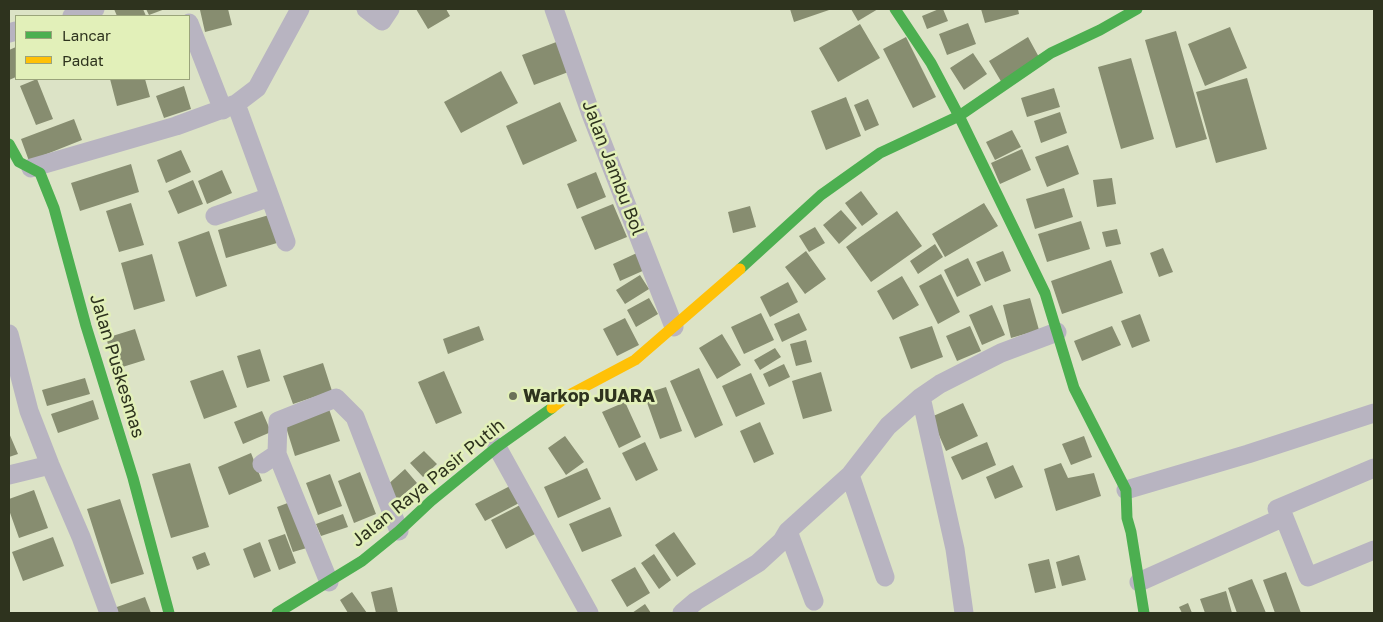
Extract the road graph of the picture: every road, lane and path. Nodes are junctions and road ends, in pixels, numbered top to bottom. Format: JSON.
{"nodes":[{"id":1,"x":95,"y":9,"type":"edge"},
{"id":2,"x":300,"y":9,"type":"edge"},
{"id":3,"x":366,"y":9,"type":"edge"},
{"id":4,"x":390,"y":9,"type":"edge"},
{"id":5,"x":554,"y":9,"type":"edge"},
{"id":6,"x":895,"y":9,"type":"edge"},
{"id":7,"x":1136,"y":9,"type":"edge"},
{"id":8,"x":75,"y":15,"type":"edge"},
{"id":9,"x":190,"y":25,"type":"edge"},
{"id":10,"x":230,"y":107,"type":"junction"},
{"id":11,"x":959,"y":116,"type":"junction"},
{"id":12,"x":9,"y":144,"type":"edge"},
{"id":13,"x":32,"y":168,"type":"junction"},
{"id":14,"x":270,"y":197,"type":"junction"},
{"id":15,"x":215,"y":216,"type":"dead end"},
{"id":16,"x":286,"y":242,"type":"dead end"},
{"id":17,"x":674,"y":327,"type":"junction"},
{"id":18,"x":1057,"y":332,"type":"junction"},
{"id":19,"x":9,"y":334,"type":"edge"},
{"id":20,"x":921,"y":397,"type":"junction"},
{"id":21,"x":1374,"y":413,"type":"edge"},
{"id":22,"x":497,"y":447,"type":"junction"},
{"id":23,"x":50,"y":465,"type":"junction"},
{"id":24,"x":1374,"y":468,"type":"edge"},
{"id":25,"x":9,"y":475,"type":"edge"},
{"id":26,"x":850,"y":475,"type":"junction"},
{"id":27,"x":1126,"y":490,"type":"junction"},
{"id":28,"x":1284,"y":517,"type":"junction"},
{"id":29,"x":788,"y":531,"type":"junction"},
{"id":30,"x":399,"y":532,"type":"junction"},
{"id":31,"x":1374,"y":550,"type":"edge"},
{"id":32,"x":885,"y":577,"type":"dead end"},
{"id":33,"x":330,"y":582,"type":"junction"},
{"id":34,"x":1140,"y":582,"type":"junction"},
{"id":35,"x":814,"y":600,"type":"dead end"},
{"id":36,"x":109,"y":613,"type":"edge"},
{"id":37,"x":169,"y":613,"type":"edge"},
{"id":38,"x":277,"y":613,"type":"edge"},
{"id":39,"x":589,"y":613,"type":"edge"},
{"id":40,"x":682,"y":613,"type":"edge"},
{"id":41,"x":964,"y":613,"type":"edge"},
{"id":42,"x":1144,"y":613,"type":"edge"}],
"edges":[{"from":1,"to":8,"type":"street"},
{"from":2,"to":10,"type":"street"},
{"from":3,"to":4,"type":"street"},
{"from":5,"to":17,"type":"street","name":"Jalan Jambu Bol"},
{"from":6,"to":11,"type":"street"},
{"from":7,"to":11,"type":"street","name":"Jalan Raya Pasir Putih"},
{"from":9,"to":10,"type":"street"},
{"from":10,"to":13,"type":"street"},
{"from":10,"to":14,"type":"street"},
{"from":11,"to":17,"type":"street","name":"Jalan Raya Pasir Putih"},
{"from":11,"to":18,"type":"street"},
{"from":12,"to":13,"type":"street","name":"Jalan Puskesmas"},
{"from":13,"to":37,"type":"street","name":"Jalan Puskesmas"},
{"from":14,"to":15,"type":"street"},
{"from":14,"to":16,"type":"street"},
{"from":17,"to":22,"type":"street","name":"Jalan Raya Pasir Putih"},
{"from":18,"to":20,"type":"street"},
{"from":18,"to":27,"type":"street"},
{"from":19,"to":23,"type":"street"},
{"from":20,"to":26,"type":"street"},
{"from":20,"to":41,"type":"street"},
{"from":21,"to":27,"type":"street"},
{"from":22,"to":30,"type":"street","name":"Jalan Raya Pasir Putih"},
{"from":22,"to":39,"type":"street"},
{"from":23,"to":25,"type":"street"},
{"from":23,"to":36,"type":"street"},
{"from":24,"to":28,"type":"street"},
{"from":26,"to":29,"type":"street"},
{"from":26,"to":32,"type":"street"},
{"from":27,"to":34,"type":"street"},
{"from":28,"to":31,"type":"street"},
{"from":28,"to":34,"type":"street"},
{"from":29,"to":35,"type":"street"},
{"from":29,"to":40,"type":"street"},
{"from":30,"to":33,"type":"street","name":"Jalan Raya Pasir Putih"},
{"from":30,"to":33,"type":"street"},
{"from":33,"to":38,"type":"street","name":"Jalan Raya Pasir Putih"},
{"from":34,"to":42,"type":"street"}]}
